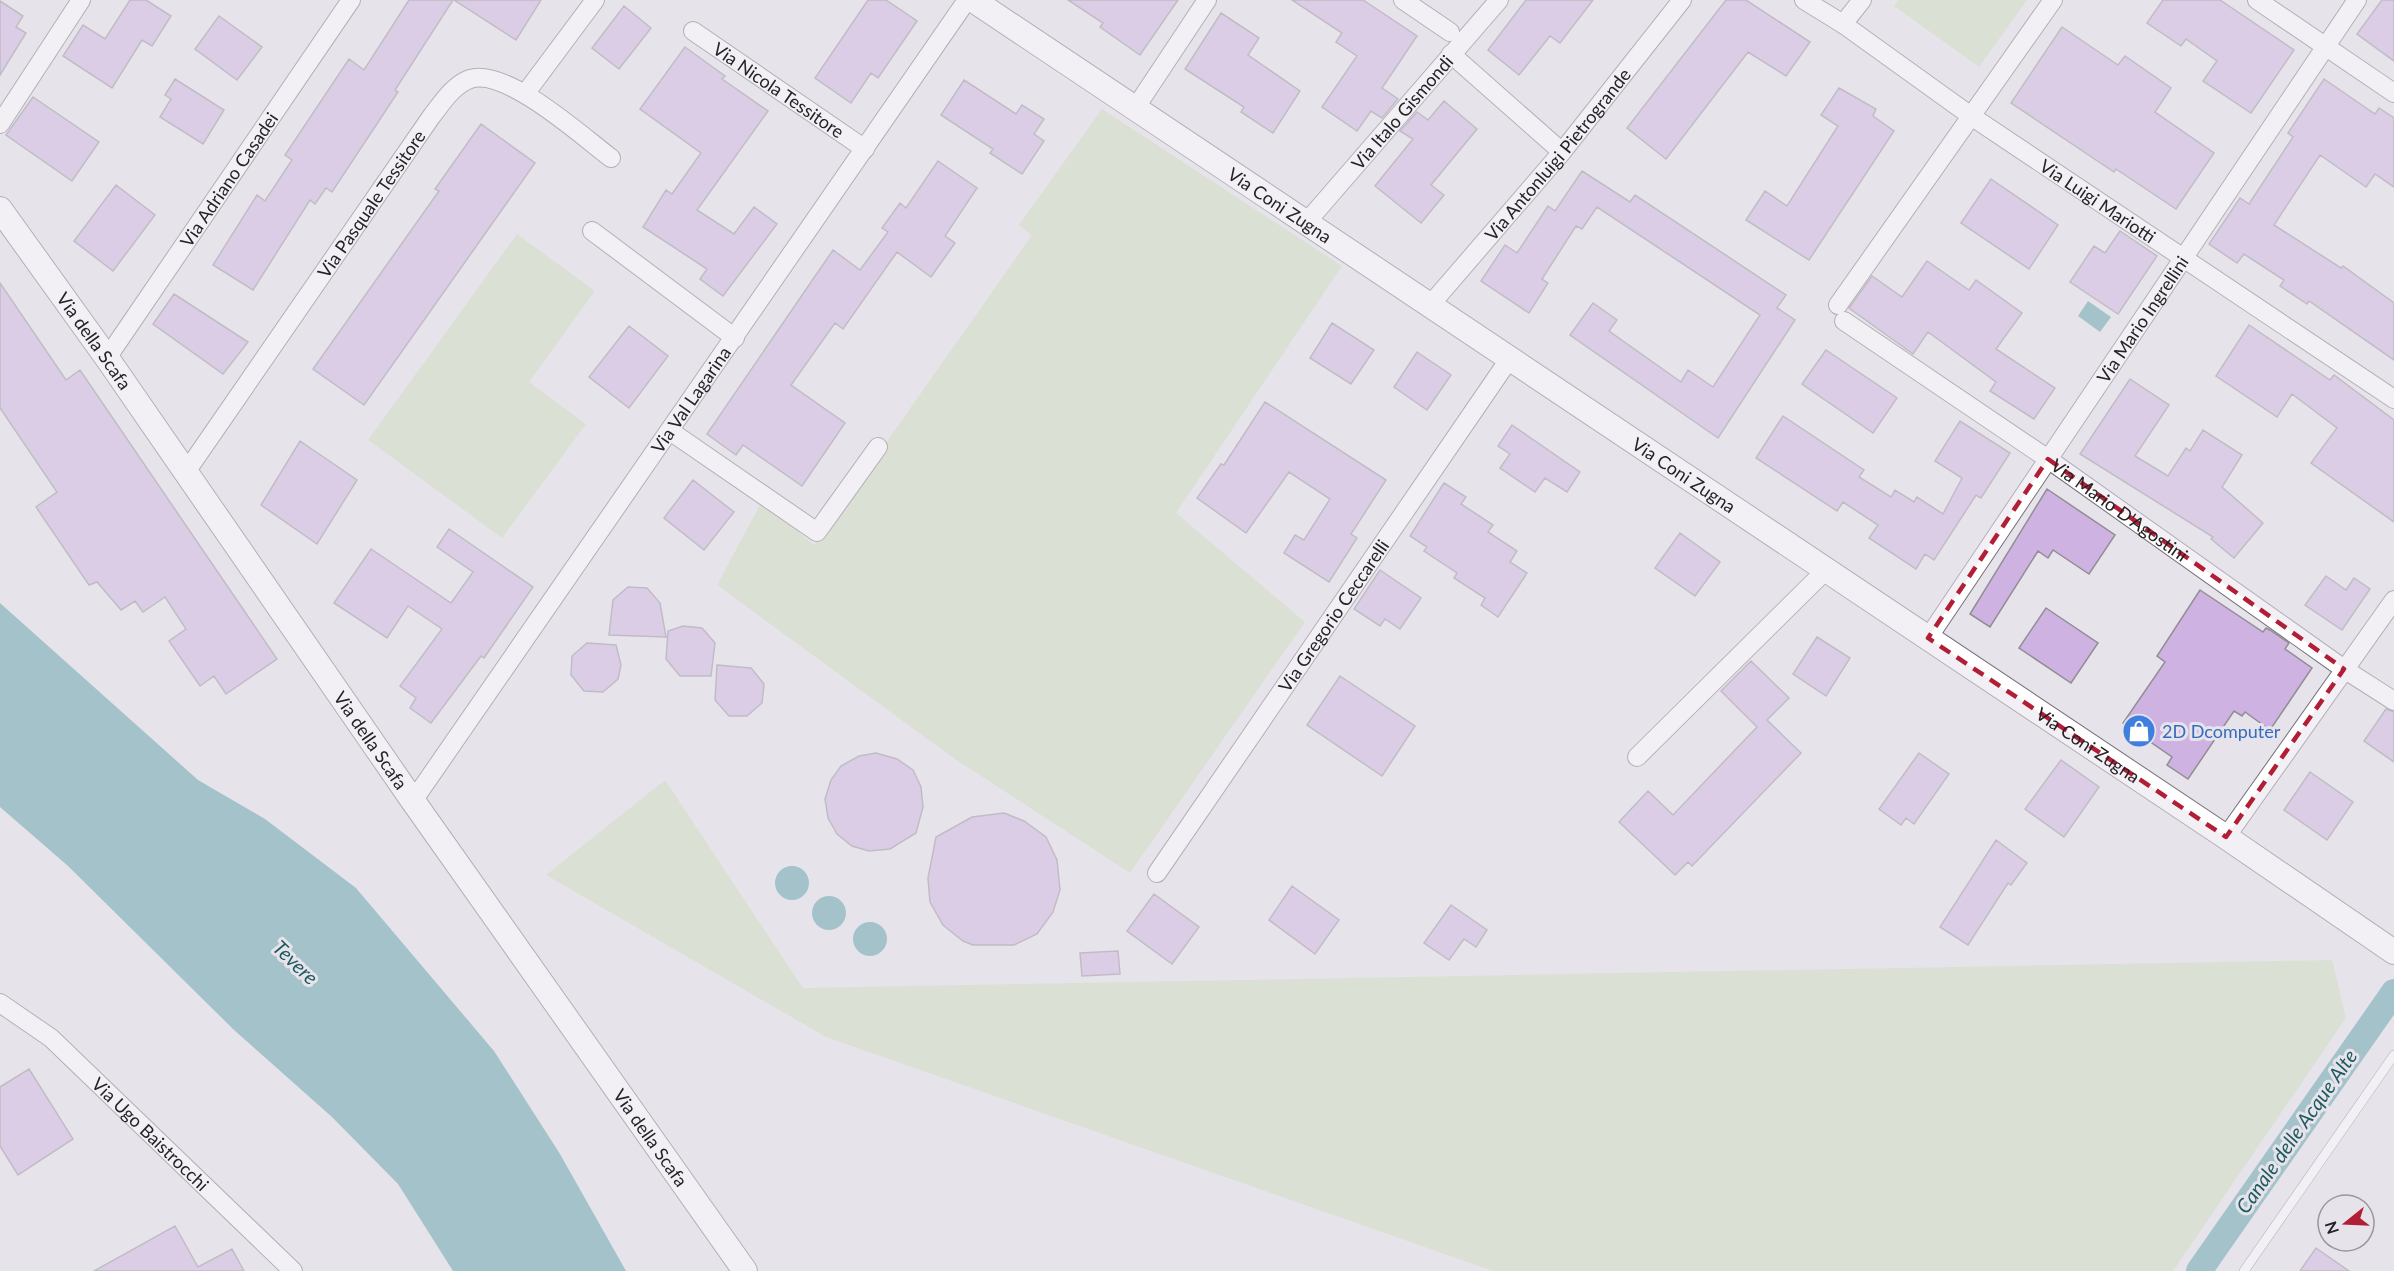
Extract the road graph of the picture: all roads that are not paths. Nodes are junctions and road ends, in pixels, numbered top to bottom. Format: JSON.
{"nodes":[{"id":1,"x":81,"y":0,"type":"edge"},
{"id":2,"x":351,"y":0,"type":"edge"},
{"id":3,"x":595,"y":0,"type":"edge"},
{"id":4,"x":967,"y":0,"type":"edge"},
{"id":5,"x":973,"y":0,"type":"edge"},
{"id":6,"x":1207,"y":0,"type":"edge"},
{"id":7,"x":1403,"y":0,"type":"edge"},
{"id":8,"x":1498,"y":0,"type":"edge"},
{"id":9,"x":1682,"y":0,"type":"edge"},
{"id":10,"x":1804,"y":0,"type":"edge"},
{"id":11,"x":1862,"y":0,"type":"edge"},
{"id":12,"x":2053,"y":0,"type":"edge"},
{"id":13,"x":2257,"y":0,"type":"edge"},
{"id":14,"x":2357,"y":0,"type":"edge"},
{"id":15,"x":1843,"y":24,"type":"junction"},
{"id":16,"x":693,"y":30,"type":"dead end"},
{"id":17,"x":1450,"y":32,"type":"dead end"},
{"id":18,"x":2326,"y":46,"type":"junction"},
{"id":19,"x":1451,"y":54,"type":"junction"},
{"id":20,"x":2394,"y":93,"type":"edge"},
{"id":21,"x":525,"y":94,"type":"junction"},
{"id":22,"x":1136,"y":107,"type":"junction"},
{"id":23,"x":1971,"y":116,"type":"junction"},
{"id":24,"x":0,"y":124,"type":"edge"},
{"id":25,"x":865,"y":149,"type":"junction"},
{"id":26,"x":1562,"y":152,"type":"junction"},
{"id":27,"x":611,"y":158,"type":"dead end"},
{"id":28,"x":0,"y":208,"type":"edge"},
{"id":29,"x":1305,"y":224,"type":"junction"},
{"id":30,"x":592,"y":231,"type":"dead end"},
{"id":31,"x":2184,"y":258,"type":"junction"},
{"id":32,"x":1431,"y":304,"type":"junction"},
{"id":33,"x":735,"y":338,"type":"junction"},
{"id":34,"x":107,"y":358,"type":"junction"},
{"id":35,"x":1510,"y":358,"type":"junction"},
{"id":36,"x":2394,"y":399,"type":"edge"},
{"id":37,"x":670,"y":431,"type":"junction"},
{"id":38,"x":878,"y":447,"type":"dead end"},
{"id":39,"x":2048,"y":459,"type":"junction"},
{"id":40,"x":186,"y":472,"type":"junction"},
{"id":41,"x":1826,"y":570,"type":"junction"},
{"id":42,"x":2394,"y":600,"type":"edge"},
{"id":43,"x":1928,"y":638,"type":"junction"},
{"id":44,"x":2344,"y":669,"type":"junction"},
{"id":45,"x":2394,"y":701,"type":"edge"},
{"id":46,"x":1637,"y":757,"type":"dead end"},
{"id":47,"x":412,"y":801,"type":"junction"},
{"id":48,"x":2226,"y":837,"type":"junction"},
{"id":49,"x":1156,"y":873,"type":"dead end"},
{"id":50,"x":2394,"y":952,"type":"edge"},
{"id":51,"x":0,"y":1003,"type":"edge"},
{"id":52,"x":2394,"y":1055,"type":"edge"},
{"id":53,"x":293,"y":1271,"type":"edge"},
{"id":54,"x":745,"y":1271,"type":"edge"},
{"id":55,"x":2244,"y":1271,"type":"edge"}],
"edges":[{"from":1,"to":24,"type":"street"},
{"from":2,"to":34,"type":"street","name":"Via Adriano Casadei"},
{"from":3,"to":21,"type":"street"},
{"from":4,"to":25,"type":"street","name":"Via Val Lagarina"},
{"from":5,"to":22,"type":"street","name":"Via Coni Zugna"},
{"from":6,"to":22,"type":"street"},
{"from":7,"to":17,"type":"street"},
{"from":8,"to":19,"type":"street","name":"Via Italo Gismondi"},
{"from":9,"to":26,"type":"street","name":"Via Antonluigi Pietrogrande"},
{"from":10,"to":15,"type":"street","name":"Via Luigi Mariotti"},
{"from":11,"to":15,"type":"street"},
{"from":12,"to":23,"type":"street"},
{"from":13,"to":18,"type":"street"},
{"from":14,"to":18,"type":"street","name":"Via Mario Ingrellini"},
{"from":15,"to":23,"type":"street","name":"Via Luigi Mariotti"},
{"from":16,"to":25,"type":"street","name":"Via Nicola Tessitore"},
{"from":18,"to":20,"type":"street"},
{"from":18,"to":31,"type":"street","name":"Via Mario Ingrellini"},
{"from":19,"to":26,"type":"street"},
{"from":19,"to":29,"type":"street","name":"Via Italo Gismondi"},
{"from":21,"to":27,"type":"street","name":"Via Pasquale Tessitore"},
{"from":21,"to":40,"type":"street","name":"Via Pasquale Tessitore"},
{"from":22,"to":29,"type":"street","name":"Via Coni Zugna"},
{"from":23,"to":31,"type":"street","name":"Via Luigi Mariotti"},
{"from":23,"to":39,"type":"street","name":"Via Mario D'Agostini"},
{"from":25,"to":33,"type":"street","name":"Via Val Lagarina"},
{"from":26,"to":32,"type":"street","name":"Via Antonluigi Pietrogrande"},
{"from":28,"to":34,"type":"street","name":"Via della Scafa"},
{"from":29,"to":32,"type":"street","name":"Via Coni Zugna"},
{"from":30,"to":33,"type":"street"},
{"from":31,"to":36,"type":"street","name":"Via Luigi Mariotti"},
{"from":31,"to":39,"type":"street","name":"Via Mario Ingrellini"},
{"from":32,"to":35,"type":"street","name":"Via Coni Zugna"},
{"from":33,"to":37,"type":"street","name":"Via Val Lagarina"},
{"from":34,"to":40,"type":"street","name":"Via della Scafa"},
{"from":35,"to":41,"type":"street","name":"Via Coni Zugna"},
{"from":35,"to":49,"type":"street","name":"Via Gregorio Ceccarelli"},
{"from":37,"to":38,"type":"street"},
{"from":37,"to":47,"type":"street","name":"Via Val Lagarina"},
{"from":39,"to":43,"type":"street","name":"Via Mario Ingrellini"},
{"from":39,"to":44,"type":"street","name":"Via Mario D'Agostini"},
{"from":40,"to":47,"type":"street","name":"Via della Scafa"},
{"from":41,"to":43,"type":"street","name":"Via Coni Zugna"},
{"from":41,"to":46,"type":"street"},
{"from":42,"to":44,"type":"street"},
{"from":43,"to":48,"type":"street","name":"Via Coni Zugna"},
{"from":44,"to":45,"type":"street","name":"Via Mario D'Agostini"},
{"from":44,"to":48,"type":"street"},
{"from":47,"to":54,"type":"street","name":"Via della Scafa"},
{"from":48,"to":50,"type":"street","name":"Via Coni Zugna"},
{"from":51,"to":53,"type":"street","name":"Via Ugo Baistrocchi"},
{"from":52,"to":55,"type":"lane"}]}
